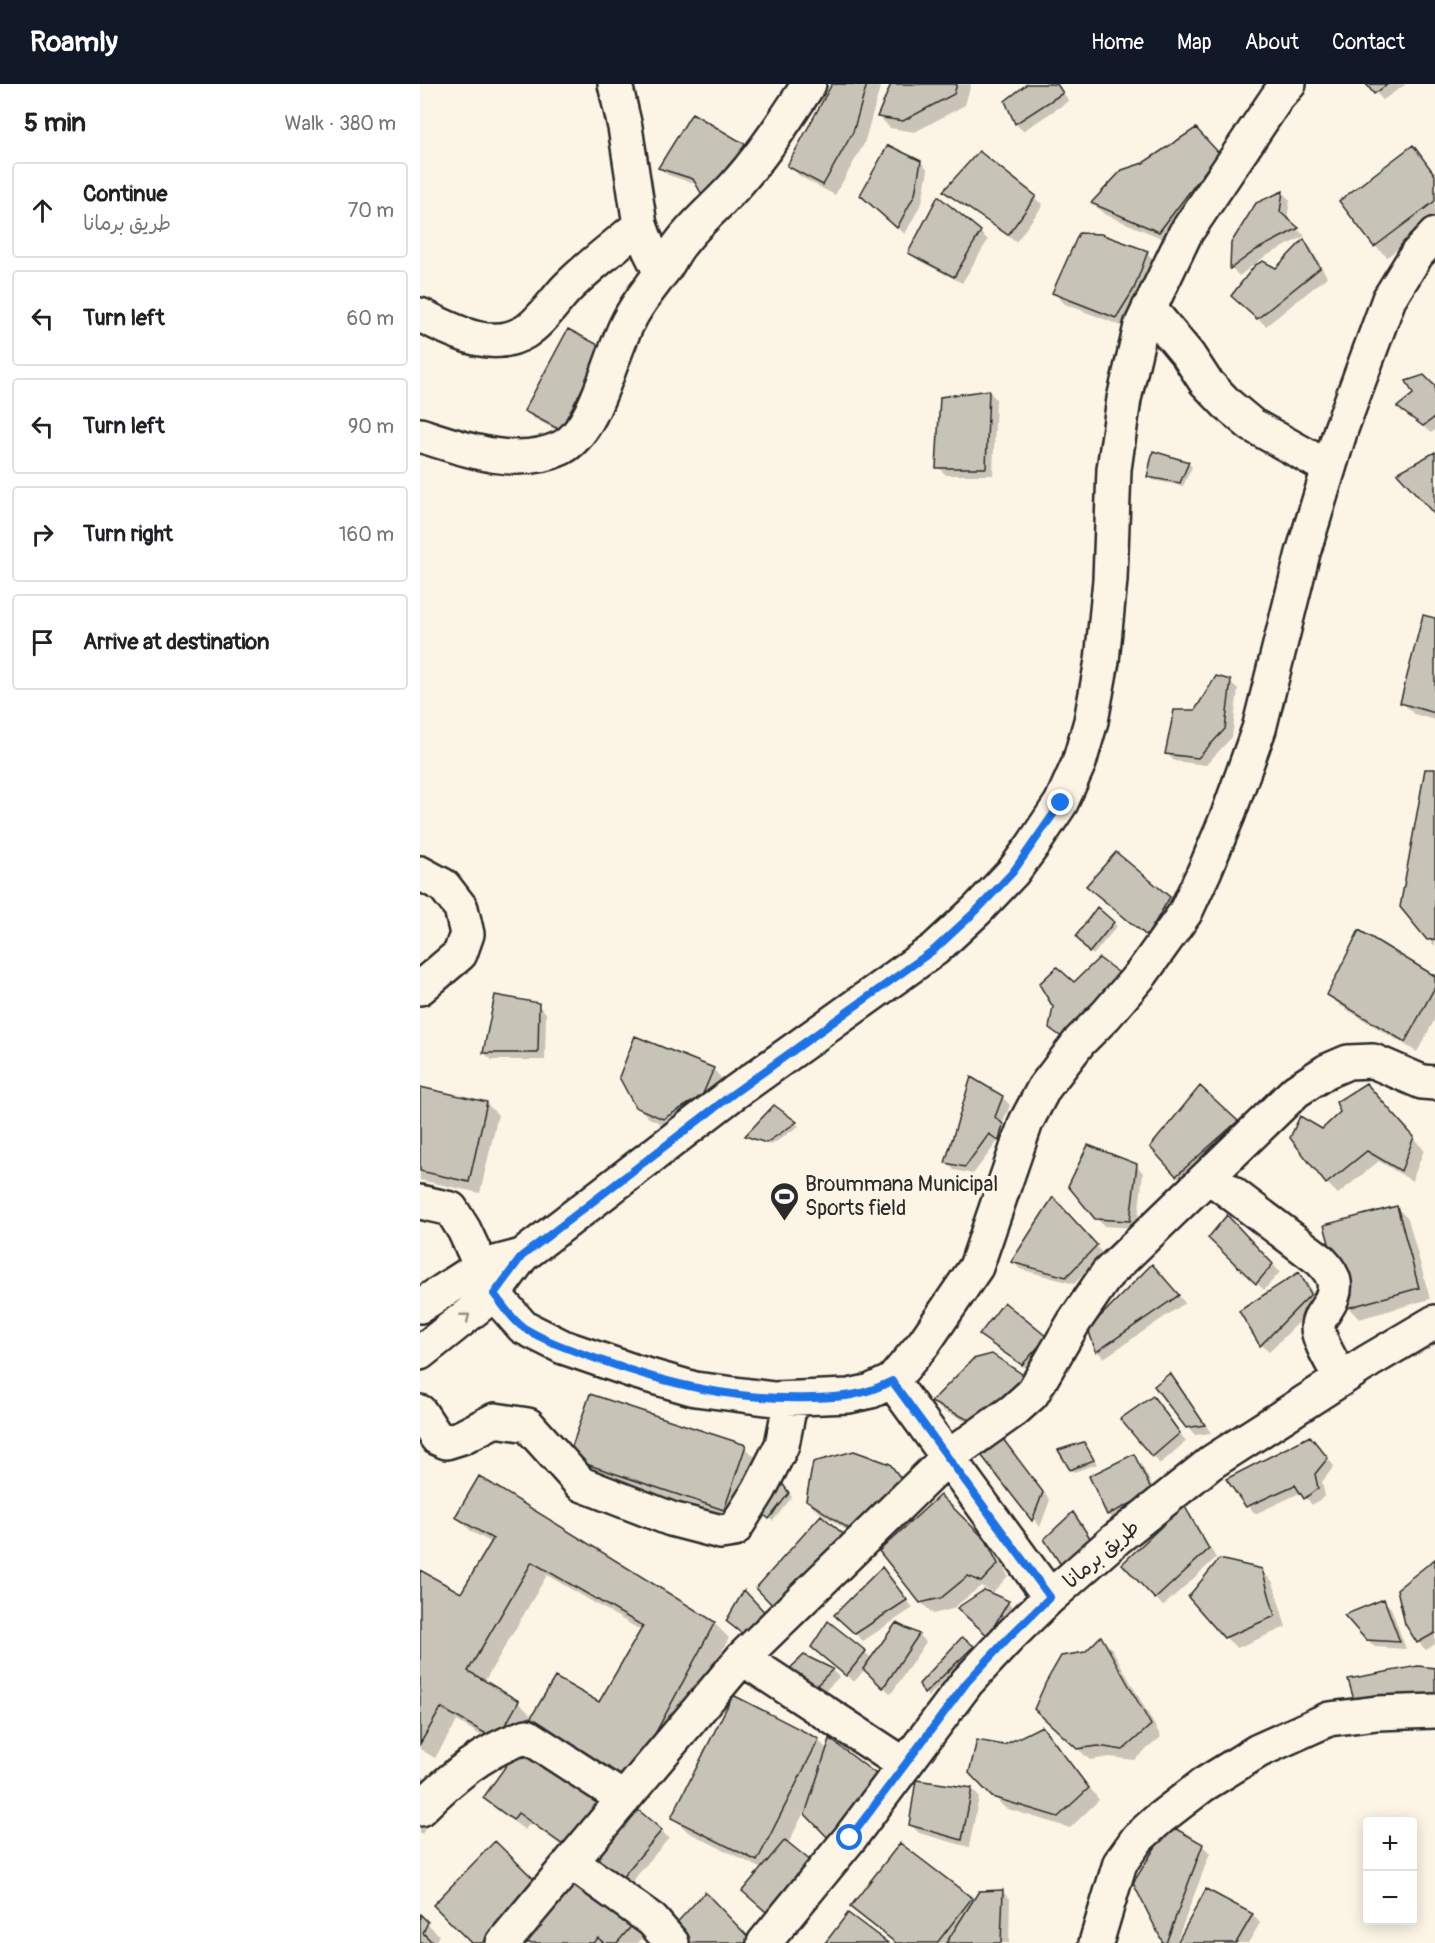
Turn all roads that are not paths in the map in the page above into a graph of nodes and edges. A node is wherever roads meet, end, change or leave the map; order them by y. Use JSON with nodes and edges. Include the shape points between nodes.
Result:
{"nodes":[{"id":1,"x":615,"y":84,"type":"edge"},
{"id":2,"x":809,"y":84,"type":"edge"},
{"id":3,"x":1289,"y":84,"type":"edge"},
{"id":4,"x":640,"y":225,"type":"junction"},
{"id":5,"x":1435,"y":235,"type":"edge"},
{"id":6,"x":662,"y":273,"type":"junction"},
{"id":7,"x":1149,"y":308,"type":"junction"},
{"id":8,"x":420,"y":315,"type":"edge"},
{"id":9,"x":420,"y":435,"type":"edge"},
{"id":10,"x":1329,"y":468,"type":"junction"},
{"id":11,"x":420,"y":873,"type":"edge"},
{"id":12,"x":420,"y":988,"type":"edge"},
{"id":13,"x":1435,"y":1083,"type":"edge"},
{"id":14,"x":1209,"y":1176,"type":"junction"},
{"id":15,"x":420,"y":1202,"type":"edge"},
{"id":16,"x":487,"y":1280,"type":"junction"},
{"id":17,"x":420,"y":1306,"type":"edge"},
{"id":18,"x":1435,"y":1322,"type":"edge"},
{"id":19,"x":420,"y":1353,"type":"edge"},
{"id":20,"x":1341,"y":1378,"type":"junction"},
{"id":21,"x":892,"y":1381,"type":"junction"},
{"id":22,"x":791,"y":1399,"type":"junction"},
{"id":23,"x":420,"y":1412,"type":"edge"},
{"id":24,"x":948,"y":1458,"type":"junction"},
{"id":25,"x":1050,"y":1597,"type":"junction"},
{"id":26,"x":742,"y":1658,"type":"junction"},
{"id":27,"x":1435,"y":1711,"type":"edge"},
{"id":28,"x":905,"y":1765,"type":"junction"},
{"id":29,"x":624,"y":1799,"type":"junction"},
{"id":30,"x":420,"y":1809,"type":"edge"},
{"id":31,"x":571,"y":1862,"type":"junction"},
{"id":32,"x":503,"y":1943,"type":"edge"},
{"id":33,"x":672,"y":1943,"type":"edge"},
{"id":34,"x":764,"y":1943,"type":"edge"},
{"id":35,"x":1096,"y":1943,"type":"edge"}],
"edges":[{"from":1,"to":4,"type":"street","via":[[626,127]]},
{"from":2,"to":6,"type":"street","via":[[740,180],[681,242]]},
{"from":3,"to":7,"type":"street","via":[[1185,234]]},
{"from":4,"to":6,"type":"street"},
{"from":4,"to":8,"type":"street","via":[[567,287],[525,332],[507,340],[470,338]]},
{"from":5,"to":10,"type":"street","via":[[1417,254],[1389,299]]},
{"from":6,"to":9,"type":"street","via":[[627,323],[593,410],[580,431],[563,447],[532,456],[488,456]]},
{"from":7,"to":10,"type":"street","via":[[1228,405],[1252,425]]},
{"from":7,"to":16,"type":"street","via":[[1126,388],[1114,469],[1110,580],[1091,721],[1079,763],[1061,803],[1039,837],[1013,872],[935,949],[734,1093]]},
{"from":10,"to":21,"type":"street","via":[[1300,564],[1259,729],[1228,815],[1185,914],[1142,973],[1080,1041],[1044,1088],[1026,1122],[976,1267],[924,1343]]},
{"from":11,"to":12,"type":"street","via":[[444,886],[461,908],[467,934],[460,954]]},
{"from":13,"to":14,"type":"street","via":[[1422,1083],[1373,1061],[1348,1062],[1296,1091]]},
{"from":14,"to":20,"type":"street","via":[[1330,1270],[1335,1282],[1334,1296],[1318,1327]]},
{"from":14,"to":24,"type":"street","via":[[1107,1274],[1032,1394]]},
{"from":15,"to":16,"type":"street","via":[[451,1209]]},
{"from":16,"to":17,"type":"street"},
{"from":19,"to":16,"type":"street","one_way":true},
{"from":16,"to":22,"type":"street","via":[[523,1327],[563,1347],[695,1389]]},
{"from":18,"to":20,"type":"street","name":"طريق برمانا"},
{"from":20,"to":25,"type":"street","name":"طريق برمانا","via":[[1212,1462]]},
{"from":21,"to":22,"type":"street","via":[[849,1396]]},
{"from":21,"to":24,"type":"street"},
{"from":22,"to":23,"type":"street","via":[[782,1445],[759,1490],[734,1530],[721,1532],[671,1519],[581,1484],[528,1425],[495,1420],[446,1442],[437,1438]]},
{"from":24,"to":25,"type":"street"},
{"from":24,"to":26,"type":"street"},
{"from":25,"to":28,"type":"street","name":"طريق برمانا","via":[[967,1682]]},
{"from":26,"to":28,"type":"street"},
{"from":26,"to":29,"type":"street"},
{"from":27,"to":35,"type":"street","via":[[1329,1719],[1258,1751],[1203,1785],[1138,1838],[1120,1863]]},
{"from":28,"to":34,"type":"street","name":"طريق برمانا"},
{"from":29,"to":30,"type":"street","via":[[526,1736],[473,1761]]},
{"from":29,"to":31,"type":"street"},
{"from":31,"to":32,"type":"street"},
{"from":31,"to":33,"type":"street","via":[[652,1920]]}]}
